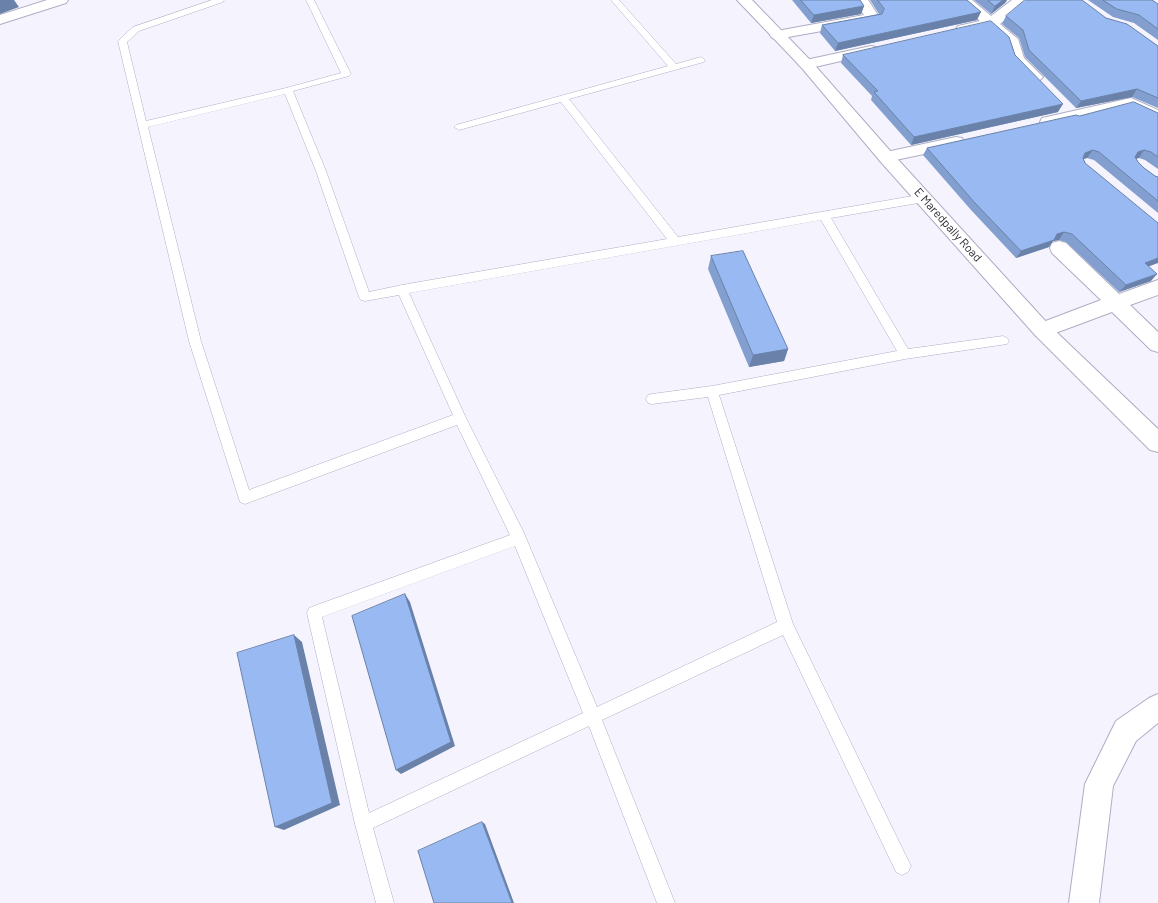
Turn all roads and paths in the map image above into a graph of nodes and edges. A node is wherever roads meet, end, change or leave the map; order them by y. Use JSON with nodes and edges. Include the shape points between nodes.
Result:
{"nodes":[{"id":1,"x":61,"y":0,"type":"edge"},
{"id":2,"x":220,"y":0,"type":"edge"},
{"id":3,"x":311,"y":0,"type":"edge"},
{"id":4,"x":615,"y":0,"type":"edge"},
{"id":5,"x":744,"y":0,"type":"edge"},
{"id":6,"x":861,"y":0,"type":"edge"},
{"id":7,"x":963,"y":0,"type":"edge"},
{"id":8,"x":1021,"y":0,"type":"edge"},
{"id":9,"x":0,"y":20,"type":"edge"},
{"id":10,"x":992,"y":23,"type":"junction"},
{"id":11,"x":953,"y":32,"type":"edge"},
{"id":12,"x":777,"y":35,"type":"junction"},
{"id":13,"x":883,"y":47,"type":"edge"},
{"id":14,"x":701,"y":60,"type":"dead end"},
{"id":15,"x":806,"y":64,"type":"junction"},
{"id":16,"x":674,"y":67,"type":"junction"},
{"id":17,"x":1043,"y":85,"type":"edge"},
{"id":18,"x":288,"y":90,"type":"junction"},
{"id":19,"x":563,"y":98,"type":"junction"},
{"id":20,"x":1158,"y":116,"type":"edge"},
{"id":21,"x":142,"y":125,"type":"junction"},
{"id":22,"x":1036,"y":125,"type":"edge"},
{"id":23,"x":459,"y":127,"type":"dead end"},
{"id":24,"x":969,"y":140,"type":"edge"},
{"id":25,"x":886,"y":157,"type":"junction"},
{"id":26,"x":924,"y":198,"type":"junction"},
{"id":27,"x":824,"y":215,"type":"junction"},
{"id":28,"x":675,"y":241,"type":"junction"},
{"id":29,"x":1059,"y":248,"type":"dead end"},
{"id":30,"x":1158,"y":287,"type":"edge"},
{"id":31,"x":402,"y":289,"type":"junction"},
{"id":32,"x":1115,"y":303,"type":"junction"},
{"id":33,"x":1042,"y":330,"type":"junction"},
{"id":34,"x":1002,"y":341,"type":"dead end"},
{"id":35,"x":1158,"y":344,"type":"edge"},
{"id":36,"x":904,"y":354,"type":"junction"},
{"id":37,"x":712,"y":391,"type":"junction"},
{"id":38,"x":652,"y":399,"type":"dead end"},
{"id":39,"x":460,"y":418,"type":"junction"},
{"id":40,"x":1158,"y":443,"type":"edge"},
{"id":41,"x":519,"y":538,"type":"junction"},
{"id":42,"x":786,"y":626,"type":"junction"},
{"id":43,"x":1158,"y":707,"type":"edge"},
{"id":44,"x":593,"y":717,"type":"junction"},
{"id":45,"x":363,"y":824,"type":"junction"},
{"id":46,"x":902,"y":866,"type":"dead end"},
{"id":47,"x":385,"y":903,"type":"edge"},
{"id":48,"x":666,"y":903,"type":"edge"},
{"id":49,"x":1084,"y":903,"type":"edge"}],
"edges":[{"from":1,"to":9,"type":"street"},
{"from":2,"to":21,"type":"lane","via":[[136,29],[122,41]]},
{"from":3,"to":18,"type":"lane","via":[[346,74]]},
{"from":4,"to":16,"type":"lane"},
{"from":5,"to":12,"type":"street","name":"E Maredpally Road"},
{"from":6,"to":12,"type":"street","via":[[873,18]]},
{"from":7,"to":10,"type":"street"},
{"from":8,"to":10,"type":"street"},
{"from":10,"to":11,"type":"street"},
{"from":10,"to":17,"type":"street","via":[[1013,42],[1017,59]]},
{"from":12,"to":15,"type":"street","name":"E Maredpally Road"},
{"from":13,"to":15,"type":"street"},
{"from":14,"to":16,"type":"lane"},
{"from":15,"to":25,"type":"street","name":"E Maredpally Road"},
{"from":16,"to":19,"type":"lane"},
{"from":18,"to":21,"type":"lane"},
{"from":18,"to":31,"type":"lane","via":[[321,171],[365,297]]},
{"from":19,"to":23,"type":"lane"},
{"from":19,"to":28,"type":"lane"},
{"from":20,"to":22,"type":"street","via":[[1131,103],[1069,111]]},
{"from":21,"to":39,"type":"lane","via":[[195,341],[245,498]]},
{"from":24,"to":25,"type":"street"},
{"from":25,"to":26,"type":"street","name":"E Maredpally Road"},
{"from":26,"to":27,"type":"lane"},
{"from":26,"to":33,"type":"street","name":"E Maredpally Road"},
{"from":27,"to":28,"type":"lane"},
{"from":27,"to":36,"type":"lane"},
{"from":28,"to":31,"type":"lane"},
{"from":29,"to":32,"type":"street"},
{"from":30,"to":32,"type":"street"},
{"from":31,"to":39,"type":"lane"},
{"from":32,"to":33,"type":"street"},
{"from":32,"to":35,"type":"street"},
{"from":33,"to":40,"type":"street","name":"E Maredpally Road"},
{"from":34,"to":36,"type":"lane"},
{"from":36,"to":37,"type":"lane"},
{"from":37,"to":38,"type":"lane"},
{"from":37,"to":42,"type":"lane"},
{"from":39,"to":41,"type":"lane"},
{"from":41,"to":44,"type":"lane"},
{"from":41,"to":45,"type":"lane","via":[[314,613]]},
{"from":42,"to":44,"type":"lane"},
{"from":42,"to":46,"type":"lane"},
{"from":43,"to":49,"type":"street","via":[[1126,731],[1099,784]]},
{"from":44,"to":45,"type":"lane"},
{"from":44,"to":48,"type":"lane"},
{"from":45,"to":47,"type":"lane"}]}
